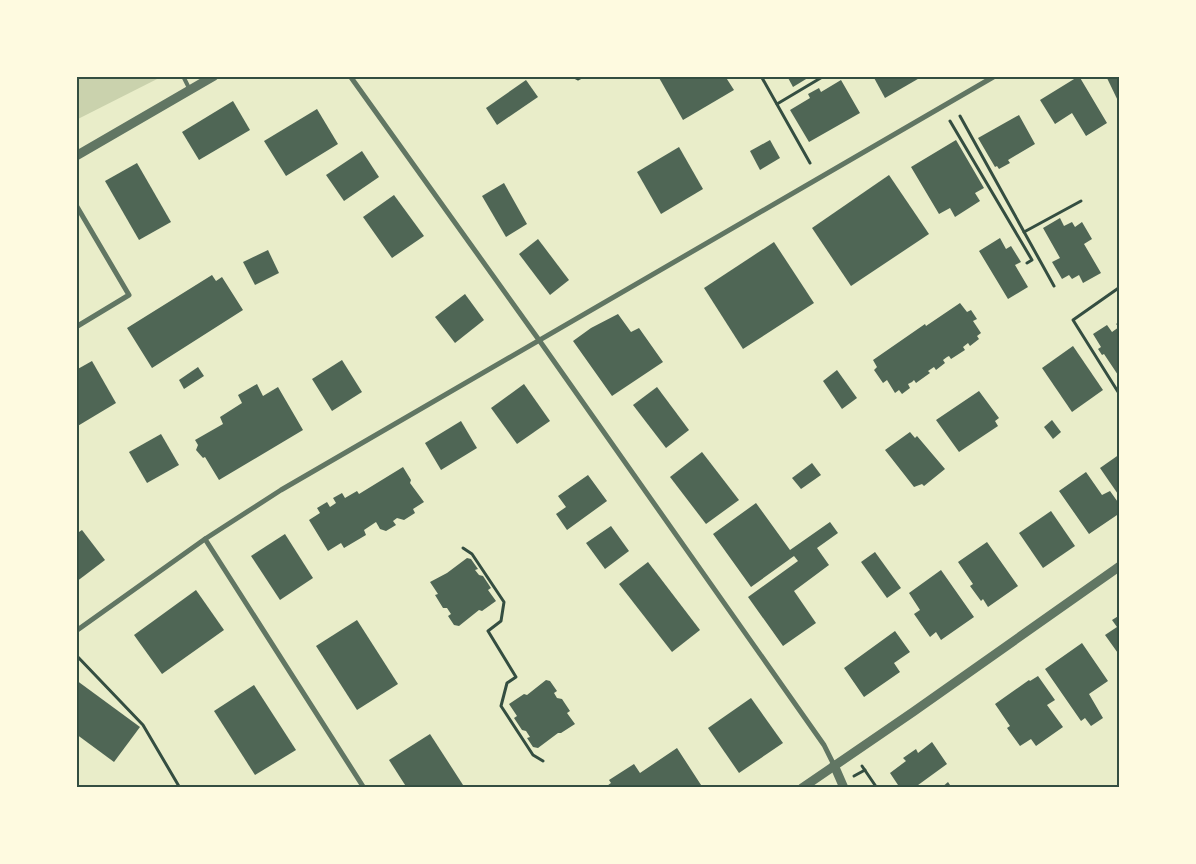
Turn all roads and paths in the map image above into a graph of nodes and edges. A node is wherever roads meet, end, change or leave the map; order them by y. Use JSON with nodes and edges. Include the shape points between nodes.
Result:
{"nodes":[{"id":1,"x":182,"y":76,"type":"edge"},
{"id":2,"x":214,"y":76,"type":"edge"},
{"id":3,"x":350,"y":76,"type":"edge"},
{"id":4,"x":572,"y":76,"type":"edge"},
{"id":5,"x":584,"y":76,"type":"edge"},
{"id":6,"x":761,"y":76,"type":"edge"},
{"id":7,"x":824,"y":76,"type":"edge"},
{"id":8,"x":995,"y":76,"type":"edge"},
{"id":9,"x":190,"y":90,"type":"junction"},
{"id":10,"x":776,"y":104,"type":"junction"},
{"id":11,"x":960,"y":116,"type":"dead end"},
{"id":12,"x":950,"y":121,"type":"dead end"},
{"id":13,"x":76,"y":156,"type":"edge"},
{"id":14,"x":810,"y":163,"type":"dead end"},
{"id":15,"x":1081,"y":201,"type":"dead end"},
{"id":16,"x":76,"y":205,"type":"edge"},
{"id":17,"x":1024,"y":232,"type":"junction"},
{"id":18,"x":1027,"y":263,"type":"dead end"},
{"id":19,"x":1054,"y":286,"type":"dead end"},
{"id":20,"x":1120,"y":287,"type":"edge"},
{"id":21,"x":76,"y":327,"type":"edge"},
{"id":22,"x":539,"y":340,"type":"junction"},
{"id":23,"x":1120,"y":395,"type":"edge"},
{"id":24,"x":205,"y":539,"type":"junction"},
{"id":25,"x":463,"y":548,"type":"dead end"},
{"id":26,"x":1120,"y":566,"type":"edge"},
{"id":27,"x":76,"y":631,"type":"edge"},
{"id":28,"x":76,"y":655,"type":"edge"},
{"id":29,"x":543,"y":761,"type":"dead end"},
{"id":30,"x":859,"y":761,"type":"dead end"},
{"id":31,"x":834,"y":765,"type":"junction"},
{"id":32,"x":865,"y":770,"type":"junction"},
{"id":33,"x":852,"y":777,"type":"dead end"},
{"id":34,"x":180,"y":788,"type":"edge"},
{"id":35,"x":364,"y":788,"type":"edge"},
{"id":36,"x":802,"y":788,"type":"edge"},
{"id":37,"x":844,"y":788,"type":"edge"},
{"id":38,"x":877,"y":788,"type":"edge"}],
"edges":[{"from":1,"to":9,"type":"lane"},
{"from":2,"to":9,"type":"street"},
{"from":3,"to":22,"type":"street"},
{"from":4,"to":5,"type":"path","via":[[578,79]]},
{"from":6,"to":10,"type":"path"},
{"from":7,"to":10,"type":"path"},
{"from":8,"to":22,"type":"street"},
{"from":9,"to":13,"type":"street"},
{"from":10,"to":14,"type":"path"},
{"from":11,"to":17,"type":"path"},
{"from":12,"to":18,"type":"path","via":[[1032,260]]},
{"from":15,"to":17,"type":"path"},
{"from":16,"to":21,"type":"street","via":[[129,295]]},
{"from":17,"to":19,"type":"path"},
{"from":20,"to":23,"type":"path","via":[[1073,320]]},
{"from":22,"to":24,"type":"street","via":[[290,485]]},
{"from":22,"to":31,"type":"street","via":[[824,745]]},
{"from":24,"to":27,"type":"street"},
{"from":24,"to":35,"type":"street"},
{"from":25,"to":29,"type":"path","via":[[472,554],[504,602],[501,620],[488,631],[516,677],[507,683],[501,706],[533,755]]},
{"from":26,"to":31,"type":"street"},
{"from":28,"to":34,"type":"path","via":[[143,725]]},
{"from":30,"to":32,"type":"path"},
{"from":31,"to":36,"type":"street"},
{"from":31,"to":37,"type":"street"},
{"from":32,"to":33,"type":"path"},
{"from":32,"to":38,"type":"path"}]}
